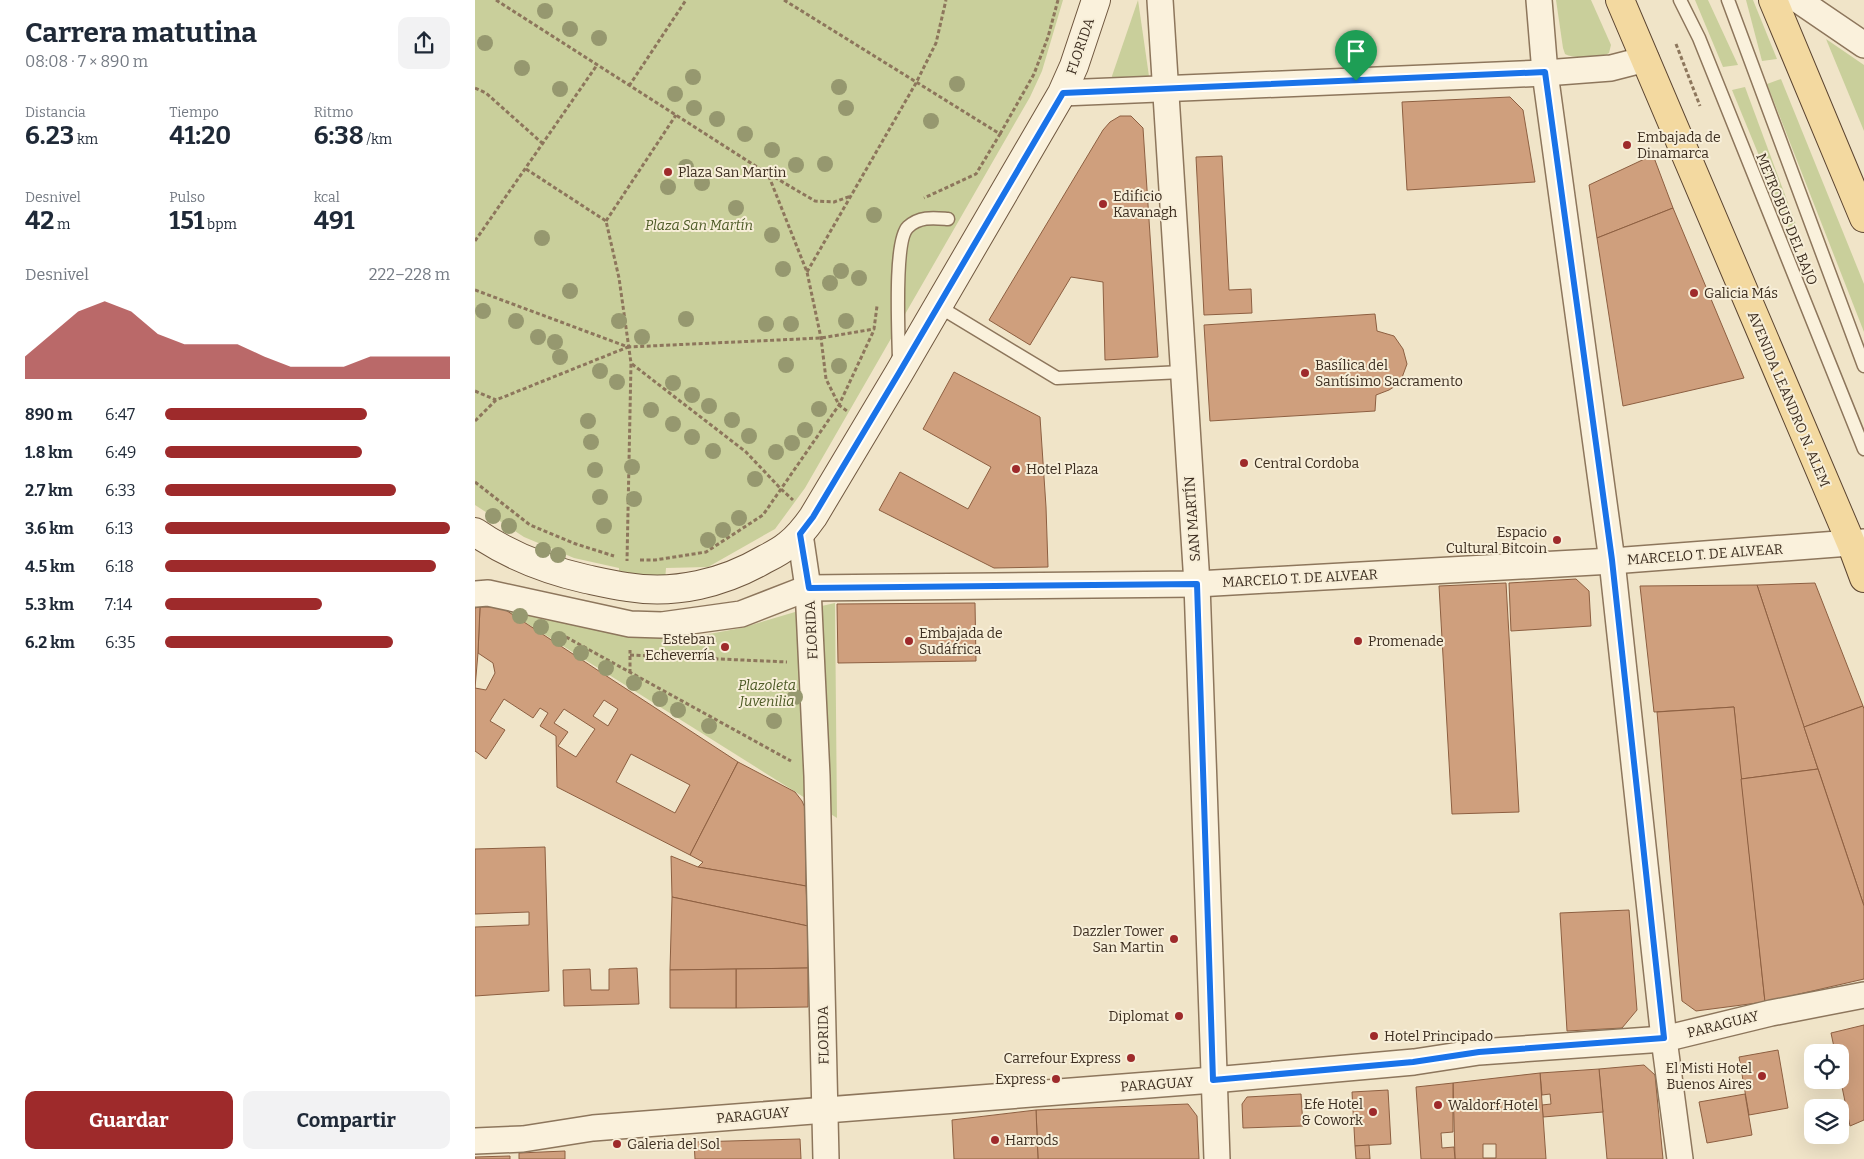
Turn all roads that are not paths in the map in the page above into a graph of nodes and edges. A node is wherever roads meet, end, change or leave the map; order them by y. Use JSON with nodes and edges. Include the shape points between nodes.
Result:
{"nodes":[{"id":1,"x":1096,"y":0,"type":"edge"},
{"id":2,"x":1160,"y":0,"type":"edge"},
{"id":3,"x":1539,"y":0,"type":"edge"},
{"id":4,"x":1620,"y":0,"type":"edge"},
{"id":5,"x":1680,"y":0,"type":"edge"},
{"id":6,"x":1728,"y":0,"type":"edge"},
{"id":7,"x":1773,"y":0,"type":"edge"},
{"id":8,"x":1797,"y":0,"type":"edge"},
{"id":9,"x":1864,"y":45,"type":"edge"},
{"id":10,"x":1646,"y":59,"type":"junction"},
{"id":11,"x":1545,"y":72,"type":"junction"},
{"id":12,"x":1167,"y":89,"type":"junction"},
{"id":13,"x":1063,"y":93,"type":"junction"},
{"id":14,"x":1864,"y":218,"type":"edge"},
{"id":15,"x":948,"y":219,"type":"dead end"},
{"id":16,"x":938,"y":306,"type":"junction"},
{"id":17,"x":1864,"y":366,"type":"edge"},
{"id":18,"x":1182,"y":372,"type":"junction"},
{"id":19,"x":899,"y":373,"type":"junction"},
{"id":20,"x":1864,"y":449,"type":"edge"},
{"id":21,"x":475,"y":532,"type":"edge"},
{"id":22,"x":800,"y":534,"type":"junction"},
{"id":23,"x":1857,"y":543,"type":"edge"},
{"id":24,"x":1612,"y":560,"type":"junction"},
{"id":25,"x":1864,"y":578,"type":"edge"},
{"id":26,"x":1197,"y":584,"type":"junction"},
{"id":27,"x":809,"y":588,"type":"junction"},
{"id":28,"x":475,"y":594,"type":"edge"},
{"id":29,"x":1864,"y":995,"type":"edge"},
{"id":30,"x":1664,"y":1038,"type":"junction"},
{"id":31,"x":1213,"y":1080,"type":"junction"},
{"id":32,"x":825,"y":1109,"type":"junction"},
{"id":33,"x":475,"y":1141,"type":"edge"},
{"id":34,"x":826,"y":1159,"type":"edge"},
{"id":35,"x":1217,"y":1159,"type":"edge"},
{"id":36,"x":1680,"y":1159,"type":"edge"}],
"edges":[{"from":1,"to":13,"type":"main road","name":"FLORIDA"},
{"from":2,"to":12,"type":"street","name":"SAN MARTÍN"},
{"from":3,"to":11,"type":"street"},
{"from":4,"to":10,"type":"main road","name":"AVENIDA LEANDRO N. ALEM"},
{"from":5,"to":20,"type":"lane","name":"METROBUS DEL BAJO","via":[[1699,38]]},
{"from":6,"to":17,"type":"lane","name":"METROBUS DEL BAJO"},
{"from":7,"to":14,"type":"main road"},
{"from":8,"to":9,"type":"street"},
{"from":10,"to":11,"type":"street","via":[[1611,68]]},
{"from":10,"to":23,"type":"main road","name":"AVENIDA LEANDRO N. ALEM"},
{"from":11,"to":12,"type":"street"},
{"from":11,"to":24,"type":"street"},
{"from":12,"to":13,"type":"street"},
{"from":12,"to":18,"type":"street","name":"SAN MARTÍN"},
{"from":13,"to":16,"type":"main road","name":"FLORIDA"},
{"from":15,"to":19,"type":"lane","via":[[928,217],[921,220],[908,227],[901,243]]},
{"from":16,"to":18,"type":"lane","via":[[1057,378]]},
{"from":16,"to":19,"type":"main road","name":"FLORIDA"},
{"from":18,"to":26,"type":"street","name":"SAN MARTÍN"},
{"from":19,"to":22,"type":"main road","name":"FLORIDA"},
{"from":21,"to":22,"type":"main road","via":[[507,551],[562,573],[629,588],[653,589],[713,582],[742,572],[787,546]]},
{"from":22,"to":27,"type":"street","name":"FLORIDA"},
{"from":23,"to":24,"type":"street","name":"MARCELO T. DE ALVEAR"},
{"from":23,"to":25,"type":"main road","name":"AVENIDA LEANDRO N. ALEM"},
{"from":24,"to":26,"type":"street","name":"MARCELO T. DE ALVEAR"},
{"from":24,"to":30,"type":"street"},
{"from":26,"to":27,"type":"street","name":"MARCELO T. DE ALVEAR"},
{"from":26,"to":31,"type":"street","name":"SAN MARTÍN"},
{"from":27,"to":28,"type":"street","name":"MARCELO T. DE ALVEAR","via":[[741,614],[662,625],[630,624],[487,593]]},
{"from":27,"to":32,"type":"street","name":"FLORIDA"},
{"from":29,"to":30,"type":"street","name":"PARAGUAY"},
{"from":30,"to":31,"type":"street","name":"PARAGUAY","via":[[1479,1052],[1413,1062]]},
{"from":30,"to":36,"type":"street"},
{"from":31,"to":32,"type":"street","name":"PARAGUAY"},
{"from":31,"to":35,"type":"street","name":"SAN MARTÍN"},
{"from":32,"to":33,"type":"street","name":"PARAGUAY"},
{"from":32,"to":34,"type":"street","name":"FLORIDA"}]}
